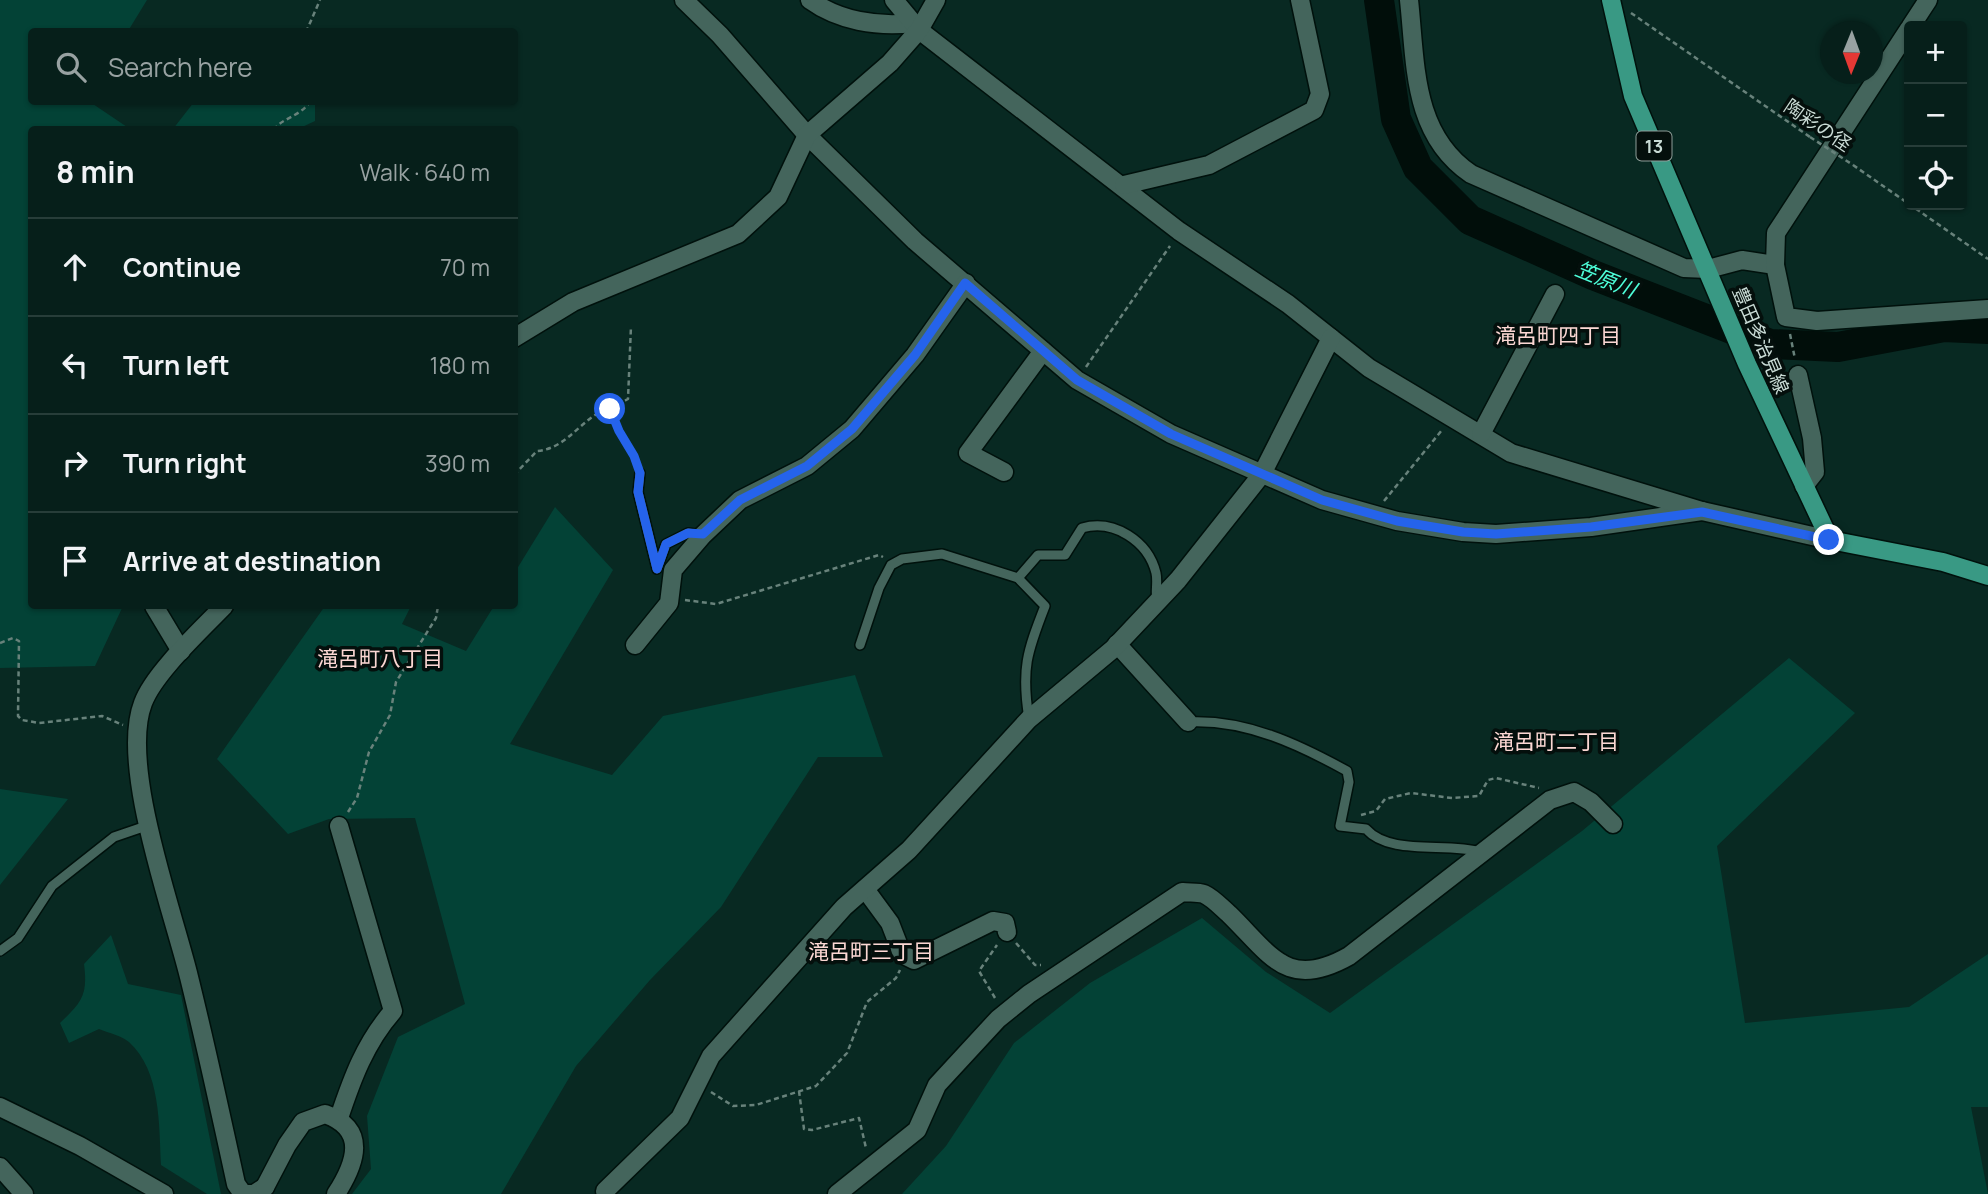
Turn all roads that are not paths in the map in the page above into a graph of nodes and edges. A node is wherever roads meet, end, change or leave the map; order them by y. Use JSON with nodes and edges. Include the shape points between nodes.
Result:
{"nodes":[{"id":1,"x":684,"y":0,"type":"edge"},
{"id":2,"x":810,"y":0,"type":"edge"},
{"id":3,"x":894,"y":0,"type":"edge"},
{"id":4,"x":936,"y":0,"type":"edge"},
{"id":5,"x":1300,"y":0,"type":"edge"},
{"id":6,"x":1409,"y":0,"type":"edge"},
{"id":7,"x":1611,"y":0,"type":"edge"},
{"id":8,"x":1928,"y":0,"type":"edge"},
{"id":9,"x":1914,"y":21,"type":"edge"},
{"id":10,"x":916,"y":27,"type":"junction"},
{"id":11,"x":1904,"y":37,"type":"edge"},
{"id":12,"x":807,"y":135,"type":"junction"},
{"id":13,"x":1124,"y":186,"type":"junction"},
{"id":14,"x":1775,"y":265,"type":"junction"},
{"id":15,"x":1711,"y":277,"type":"junction"},
{"id":16,"x":965,"y":283,"type":"junction"},
{"id":17,"x":1555,"y":294,"type":"dead end"},
{"id":18,"x":1988,"y":309,"type":"edge"},
{"id":19,"x":518,"y":336,"type":"edge"},
{"id":20,"x":1331,"y":338,"type":"junction"},
{"id":21,"x":1044,"y":351,"type":"junction"},
{"id":22,"x":1798,"y":375,"type":"road end"},
{"id":23,"x":1481,"y":434,"type":"junction"},
{"id":24,"x":1004,"y":472,"type":"dead end"},
{"id":25,"x":640,"y":473,"type":"road end"},
{"id":26,"x":1262,"y":474,"type":"junction"},
{"id":27,"x":1804,"y":486,"type":"junction"},
{"id":28,"x":1702,"y":512,"type":"junction"},
{"id":29,"x":703,"y":534,"type":"junction"},
{"id":30,"x":1829,"y":540,"type":"junction"},
{"id":31,"x":1988,"y":576,"type":"edge"},
{"id":32,"x":1018,"y":578,"type":"junction"},
{"id":33,"x":1157,"y":602,"type":"junction"},
{"id":34,"x":156,"y":609,"type":"edge"},
{"id":35,"x":221,"y":609,"type":"edge"},
{"id":36,"x":635,"y":645,"type":"dead end"},
{"id":37,"x":860,"y":645,"type":"dead end"},
{"id":38,"x":1117,"y":645,"type":"junction"},
{"id":39,"x":181,"y":652,"type":"junction"},
{"id":40,"x":1029,"y":719,"type":"junction"},
{"id":41,"x":1188,"y":722,"type":"joint"},
{"id":42,"x":1613,"y":824,"type":"dead end"},
{"id":43,"x":149,"y":825,"type":"junction"},
{"id":44,"x":339,"y":826,"type":"road end"},
{"id":45,"x":1482,"y":853,"type":"junction"},
{"id":46,"x":865,"y":889,"type":"junction"},
{"id":47,"x":1007,"y":932,"type":"road end"},
{"id":48,"x":0,"y":951,"type":"edge"},
{"id":49,"x":0,"y":1107,"type":"edge"},
{"id":50,"x":339,"y":1118,"type":"junction"},
{"id":51,"x":0,"y":1167,"type":"edge"},
{"id":52,"x":606,"y":1191,"type":"dead end"},
{"id":53,"x":24,"y":1194,"type":"edge"},
{"id":54,"x":164,"y":1194,"type":"edge"},
{"id":55,"x":337,"y":1194,"type":"edge"},
{"id":56,"x":837,"y":1194,"type":"edge"}],
"edges":[{"from":1,"to":12,"type":"street"},
{"from":2,"to":10,"type":"street","via":[[837,15]]},
{"from":3,"to":10,"type":"street"},
{"from":4,"to":10,"type":"street"},
{"from":5,"to":13,"type":"street","via":[[1320,94],[1314,110],[1209,165]]},
{"from":6,"to":15,"type":"street","via":[[1424,115],[1453,163],[1663,261]]},
{"from":7,"to":15,"type":"main road","name":"豊田多治見線","number":"13","via":[[1633,96]]},
{"from":8,"to":9,"type":"street"},
{"from":10,"to":12,"type":"street","via":[[890,63]]},
{"from":10,"to":13,"type":"street"},
{"from":11,"to":14,"type":"street","via":[[1776,233]]},
{"from":12,"to":16,"type":"street","via":[[915,241]]},
{"from":12,"to":19,"type":"street","via":[[778,197],[738,234],[573,302]]},
{"from":13,"to":20,"type":"street"},
{"from":14,"to":15,"type":"street","via":[[1742,260]]},
{"from":14,"to":18,"type":"street","via":[[1786,317],[1830,320]]},
{"from":15,"to":27,"type":"main road","name":"豊田多治見線","number":"13"},
{"from":16,"to":21,"type":"street"},
{"from":16,"to":29,"type":"street","via":[[915,355],[852,429],[807,466],[740,500]]},
{"from":17,"to":23,"type":"street"},
{"from":20,"to":23,"type":"street","via":[[1368,368]]},
{"from":20,"to":26,"type":"street"},
{"from":21,"to":24,"type":"street","via":[[968,453]]},
{"from":21,"to":26,"type":"street","via":[[1077,380],[1171,434]]},
{"from":22,"to":27,"type":"street","via":[[1815,472]]},
{"from":23,"to":28,"type":"street","via":[[1511,453]]},
{"from":25,"to":29,"type":"lane","via":[[638,492],[657,569],[666,544],[688,533]]},
{"from":26,"to":28,"type":"street","via":[[1322,500],[1373,514],[1496,534]]},
{"from":26,"to":33,"type":"street"},
{"from":27,"to":30,"type":"main road","name":"豊田多治見線","number":"13"},
{"from":28,"to":30,"type":"street"},
{"from":29,"to":36,"type":"street","via":[[673,570],[669,603]]},
{"from":30,"to":31,"type":"main road","via":[[1943,562]]},
{"from":32,"to":33,"type":"lane","via":[[1038,555],[1065,555],[1082,528],[1092,525],[1121,530],[1140,544],[1157,575]]},
{"from":32,"to":37,"type":"lane","via":[[942,554],[896,562],[879,588]]},
{"from":32,"to":40,"type":"lane","via":[[1045,606],[1026,652]]},
{"from":33,"to":38,"type":"street"},
{"from":34,"to":39,"type":"street"},
{"from":35,"to":39,"type":"street"},
{"from":38,"to":40,"type":"street"},
{"from":38,"to":41,"type":"street"},
{"from":39,"to":43,"type":"street","via":[[143,702],[136,730],[143,807]]},
{"from":40,"to":46,"type":"street","via":[[909,850]]},
{"from":41,"to":45,"type":"lane","via":[[1215,722],[1282,738],[1347,771],[1340,826],[1366,829],[1390,844],[1461,847]]},
{"from":42,"to":45,"type":"street","via":[[1574,792],[1550,800]]},
{"from":43,"to":48,"type":"lane","via":[[114,838],[52,886],[18,938]]},
{"from":43,"to":50,"type":"street","via":[[190,979],[236,1184],[243,1194],[265,1187],[303,1122],[326,1114]]},
{"from":44,"to":50,"type":"street","via":[[393,1011],[359,1061]]},
{"from":45,"to":56,"type":"street","via":[[1349,956],[1328,968],[1305,972],[1283,967],[1203,894],[1182,892],[1005,1013],[937,1085],[917,1130]]},
{"from":46,"to":47,"type":"street","via":[[890,923],[902,954],[914,960],[993,921],[1005,923]]},
{"from":46,"to":52,"type":"street","via":[[711,1056],[680,1118]]},
{"from":49,"to":54,"type":"street"},
{"from":50,"to":55,"type":"street","via":[[350,1131],[355,1151],[351,1171]]},
{"from":51,"to":53,"type":"street"}]}
